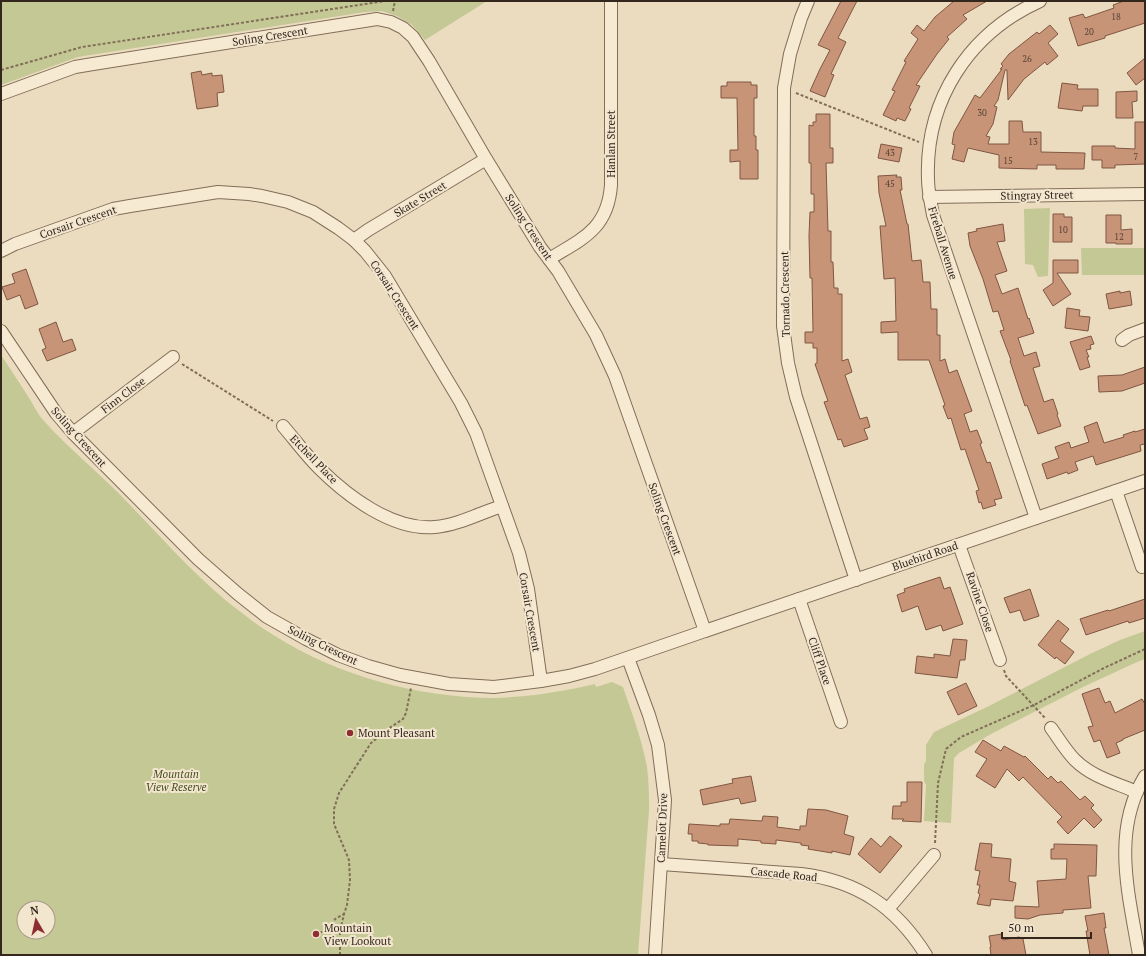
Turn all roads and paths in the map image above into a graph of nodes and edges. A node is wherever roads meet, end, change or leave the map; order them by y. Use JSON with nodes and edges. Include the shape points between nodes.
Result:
{"nodes":[{"id":1,"x":385,"y":1,"type":"edge"},
{"id":2,"x":611,"y":1,"type":"edge"},
{"id":3,"x":808,"y":1,"type":"edge"},
{"id":4,"x":1040,"y":1,"type":"edge"},
{"id":5,"x":1,"y":70,"type":"edge"},
{"id":6,"x":784,"y":88,"type":"junction"},
{"id":7,"x":1,"y":94,"type":"edge"},
{"id":8,"x":929,"y":146,"type":"junction"},
{"id":9,"x":486,"y":159,"type":"junction"},
{"id":10,"x":1145,"y":194,"type":"edge"},
{"id":11,"x":929,"y":197,"type":"junction"},
{"id":12,"x":354,"y":240,"type":"junction"},
{"id":13,"x":1,"y":251,"type":"edge"},
{"id":14,"x":549,"y":259,"type":"junction"},
{"id":15,"x":1145,"y":329,"type":"edge"},
{"id":16,"x":1,"y":331,"type":"edge"},
{"id":17,"x":1122,"y":340,"type":"dead end"},
{"id":18,"x":173,"y":357,"type":"joint"},
{"id":19,"x":283,"y":426,"type":"joint"},
{"id":20,"x":73,"y":433,"type":"junction"},
{"id":21,"x":1145,"y":481,"type":"edge"},
{"id":22,"x":1116,"y":491,"type":"junction"},
{"id":23,"x":502,"y":506,"type":"junction"},
{"id":24,"x":1036,"y":518,"type":"junction"},
{"id":25,"x":959,"y":545,"type":"junction"},
{"id":26,"x":1142,"y":567,"type":"dead end"},
{"id":27,"x":856,"y":580,"type":"junction"},
{"id":28,"x":799,"y":599,"type":"junction"},
{"id":29,"x":705,"y":631,"type":"junction"},
{"id":30,"x":1145,"y":649,"type":"edge"},
{"id":31,"x":628,"y":658,"type":"junction"},
{"id":32,"x":1000,"y":660,"type":"joint"},
{"id":33,"x":414,"y":678,"type":"junction"},
{"id":34,"x":541,"y":681,"type":"junction"},
{"id":35,"x":1034,"y":706,"type":"junction"},
{"id":36,"x":841,"y":722,"type":"dead end"},
{"id":37,"x":1051,"y":728,"type":"joint"},
{"id":38,"x":1145,"y":776,"type":"edge"},
{"id":39,"x":1137,"y":792,"type":"junction"},
{"id":40,"x":934,"y":855,"type":"joint"},
{"id":41,"x":661,"y":864,"type":"junction"},
{"id":42,"x":888,"y":909,"type":"junction"},
{"id":43,"x":344,"y":914,"type":"junction"},
{"id":44,"x":316,"y":934,"type":"dead end"},
{"id":45,"x":340,"y":955,"type":"edge"},
{"id":46,"x":655,"y":955,"type":"edge"},
{"id":47,"x":926,"y":955,"type":"edge"},
{"id":48,"x":1139,"y":955,"type":"edge"}],
"edges":[{"from":1,"to":5,"type":"path","via":[[82,47]]},
{"from":2,"to":14,"type":"street","name":"Hanlan Street","via":[[609,201],[604,214],[592,231]]},
{"from":3,"to":6,"type":"street","name":"Tornado Crescent","via":[[790,54]]},
{"from":4,"to":8,"type":"street","name":"Fireball Avenue","via":[[999,25],[961,64],[939,107]]},
{"from":6,"to":8,"type":"path"},
{"from":6,"to":27,"type":"street","name":"Tornado Crescent","via":[[784,326],[788,362],[796,397]]},
{"from":7,"to":9,"type":"street","name":"Soling Crescent","via":[[81,66],[377,20],[391,22],[413,37]]},
{"from":8,"to":11,"type":"street","name":"Fireball Avenue"},
{"from":9,"to":12,"type":"street","name":"Skate Street"},
{"from":9,"to":14,"type":"street","name":"Soling Crescent"},
{"from":10,"to":11,"type":"street","name":"Stingray Street"},
{"from":11,"to":24,"type":"street","name":"Fireball Avenue","via":[[937,228]]},
{"from":12,"to":13,"type":"street","name":"Corsair Crescent","via":[[313,212],[288,202],[249,194],[218,192],[121,207]]},
{"from":12,"to":23,"type":"street","name":"Corsair Crescent","via":[[385,276],[462,403],[476,433]]},
{"from":14,"to":29,"type":"street","name":"Soling Crescent","via":[[596,335],[610,366]]},
{"from":15,"to":17,"type":"street"},
{"from":16,"to":20,"type":"street","name":"Soling Crescent","via":[[56,413]]},
{"from":18,"to":19,"type":"path"},
{"from":18,"to":20,"type":"street","name":"Finn Close"},
{"from":19,"to":23,"type":"street","name":"Etchell Place","via":[[319,468],[341,487],[398,522],[420,527],[440,526]]},
{"from":20,"to":33,"type":"street","name":"Soling Crescent","via":[[198,560],[267,616],[338,655]]},
{"from":21,"to":22,"type":"street","name":"Bluebird Road"},
{"from":22,"to":24,"type":"street","name":"Bluebird Road"},
{"from":22,"to":26,"type":"street"},
{"from":23,"to":34,"type":"street","name":"Corsair Crescent","via":[[528,589]]},
{"from":24,"to":25,"type":"street","name":"Bluebird Road"},
{"from":25,"to":27,"type":"street","name":"Bluebird Road"},
{"from":25,"to":32,"type":"street","name":"Ravine Close"},
{"from":27,"to":28,"type":"street","name":"Bluebird Road"},
{"from":28,"to":29,"type":"street","name":"Bluebird Road"},
{"from":28,"to":36,"type":"street","name":"Cliff Place"},
{"from":29,"to":31,"type":"street","name":"Soling Crescent"},
{"from":30,"to":35,"type":"path"},
{"from":31,"to":34,"type":"street","name":"Soling Crescent","via":[[569,676]]},
{"from":31,"to":41,"type":"street","name":"Camelot Drive","via":[[658,745],[665,800]]},
{"from":32,"to":35,"type":"path","via":[[1006,676]]},
{"from":33,"to":34,"type":"street","name":"Soling Crescent","via":[[449,684],[494,686]]},
{"from":33,"to":43,"type":"path","via":[[402,719],[372,743],[339,793],[334,809],[334,824],[350,860],[348,905]]},
{"from":35,"to":37,"type":"path"},
{"from":35,"to":40,"type":"path","via":[[961,737],[946,749],[938,783]]},
{"from":37,"to":39,"type":"street","via":[[1075,760],[1085,768]]},
{"from":38,"to":39,"type":"street"},
{"from":39,"to":48,"type":"street","via":[[1128,818],[1125,842],[1126,875]]},
{"from":40,"to":42,"type":"street"},
{"from":41,"to":42,"type":"street","name":"Cascade Road","via":[[814,875],[850,886]]},
{"from":41,"to":46,"type":"street","name":"Camelot Drive"},
{"from":42,"to":47,"type":"street","name":"Cascade Road","via":[[913,935]]},
{"from":43,"to":44,"type":"path","via":[[335,920],[331,929]]},
{"from":43,"to":45,"type":"path","via":[[340,931]]}]}
